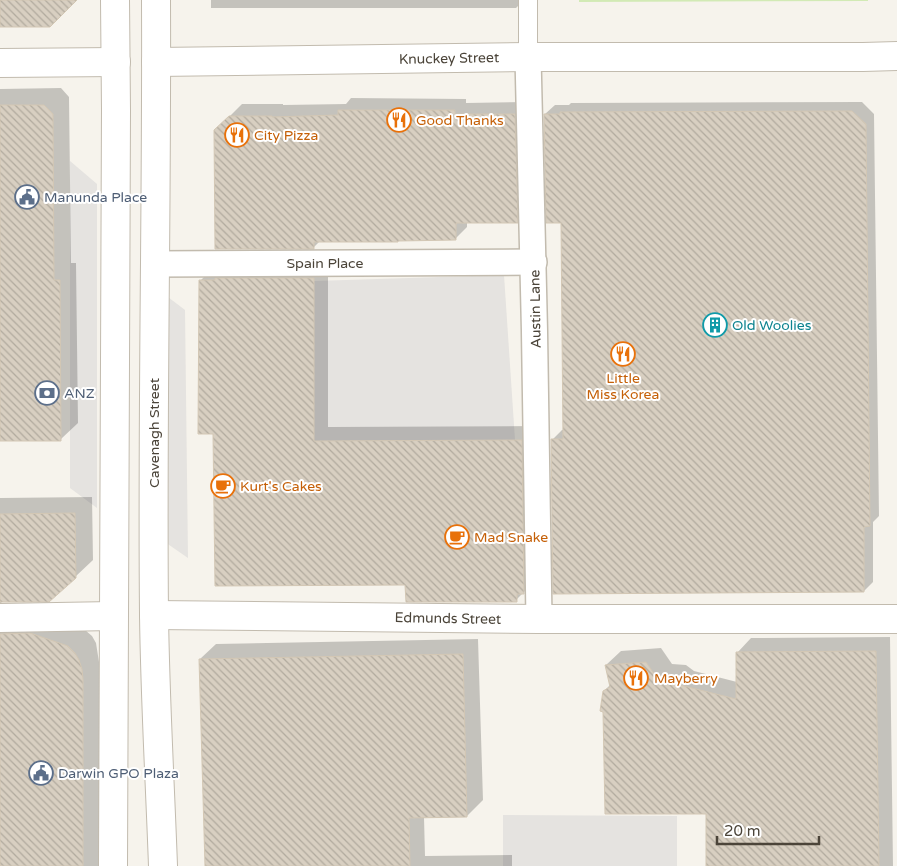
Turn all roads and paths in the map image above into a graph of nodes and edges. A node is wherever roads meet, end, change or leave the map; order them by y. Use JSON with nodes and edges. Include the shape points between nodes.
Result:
{"nodes":[{"id":1,"x":115,"y":0,"type":"edge"},
{"id":2,"x":156,"y":0,"type":"edge"},
{"id":3,"x":528,"y":0,"type":"edge"},
{"id":4,"x":897,"y":56,"type":"edge"},
{"id":5,"x":528,"y":57,"type":"junction"},
{"id":6,"x":116,"y":62,"type":"junction"},
{"id":7,"x":156,"y":62,"type":"junction"},
{"id":8,"x":0,"y":63,"type":"edge"},
{"id":9,"x":534,"y":262,"type":"junction"},
{"id":10,"x":115,"y":264,"type":"junction"},
{"id":11,"x":154,"y":264,"type":"junction"},
{"id":12,"x":154,"y":615,"type":"junction"},
{"id":13,"x":113,"y":616,"type":"junction"},
{"id":14,"x":0,"y":618,"type":"edge"},
{"id":15,"x":539,"y":619,"type":"junction"},
{"id":16,"x":897,"y":619,"type":"edge"},
{"id":17,"x":113,"y":866,"type":"edge"},
{"id":18,"x":163,"y":866,"type":"edge"}],
"edges":[{"from":1,"to":6,"type":"street"},
{"from":2,"to":7,"type":"street","name":"Cavenagh Street"},
{"from":3,"to":5,"type":"lane","name":"Austin Lane"},
{"from":4,"to":5,"type":"street","name":"Knuckey Street"},
{"from":5,"to":7,"type":"street","name":"Knuckey Street"},
{"from":5,"to":9,"type":"street","name":"Austin Lane"},
{"from":6,"to":7,"type":"street","name":"Knuckey Street"},
{"from":6,"to":8,"type":"street","name":"Knuckey Street"},
{"from":6,"to":10,"type":"street"},
{"from":7,"to":11,"type":"street","name":"Cavenagh Street"},
{"from":9,"to":11,"type":"street","name":"Spain Place"},
{"from":9,"to":15,"type":"street","name":"Austin Lane"},
{"from":10,"to":11,"type":"street","name":"Spain Place"},
{"from":10,"to":13,"type":"street"},
{"from":11,"to":12,"type":"street","name":"Cavenagh Street"},
{"from":12,"to":13,"type":"street","name":"Edmunds Street"},
{"from":12,"to":15,"type":"street","name":"Edmunds Street"},
{"from":12,"to":18,"type":"street","name":"Cavenagh Street"},
{"from":13,"to":14,"type":"street","name":"Edmunds Street"},
{"from":13,"to":17,"type":"street"},
{"from":15,"to":16,"type":"street","name":"Edmunds Street"}]}
